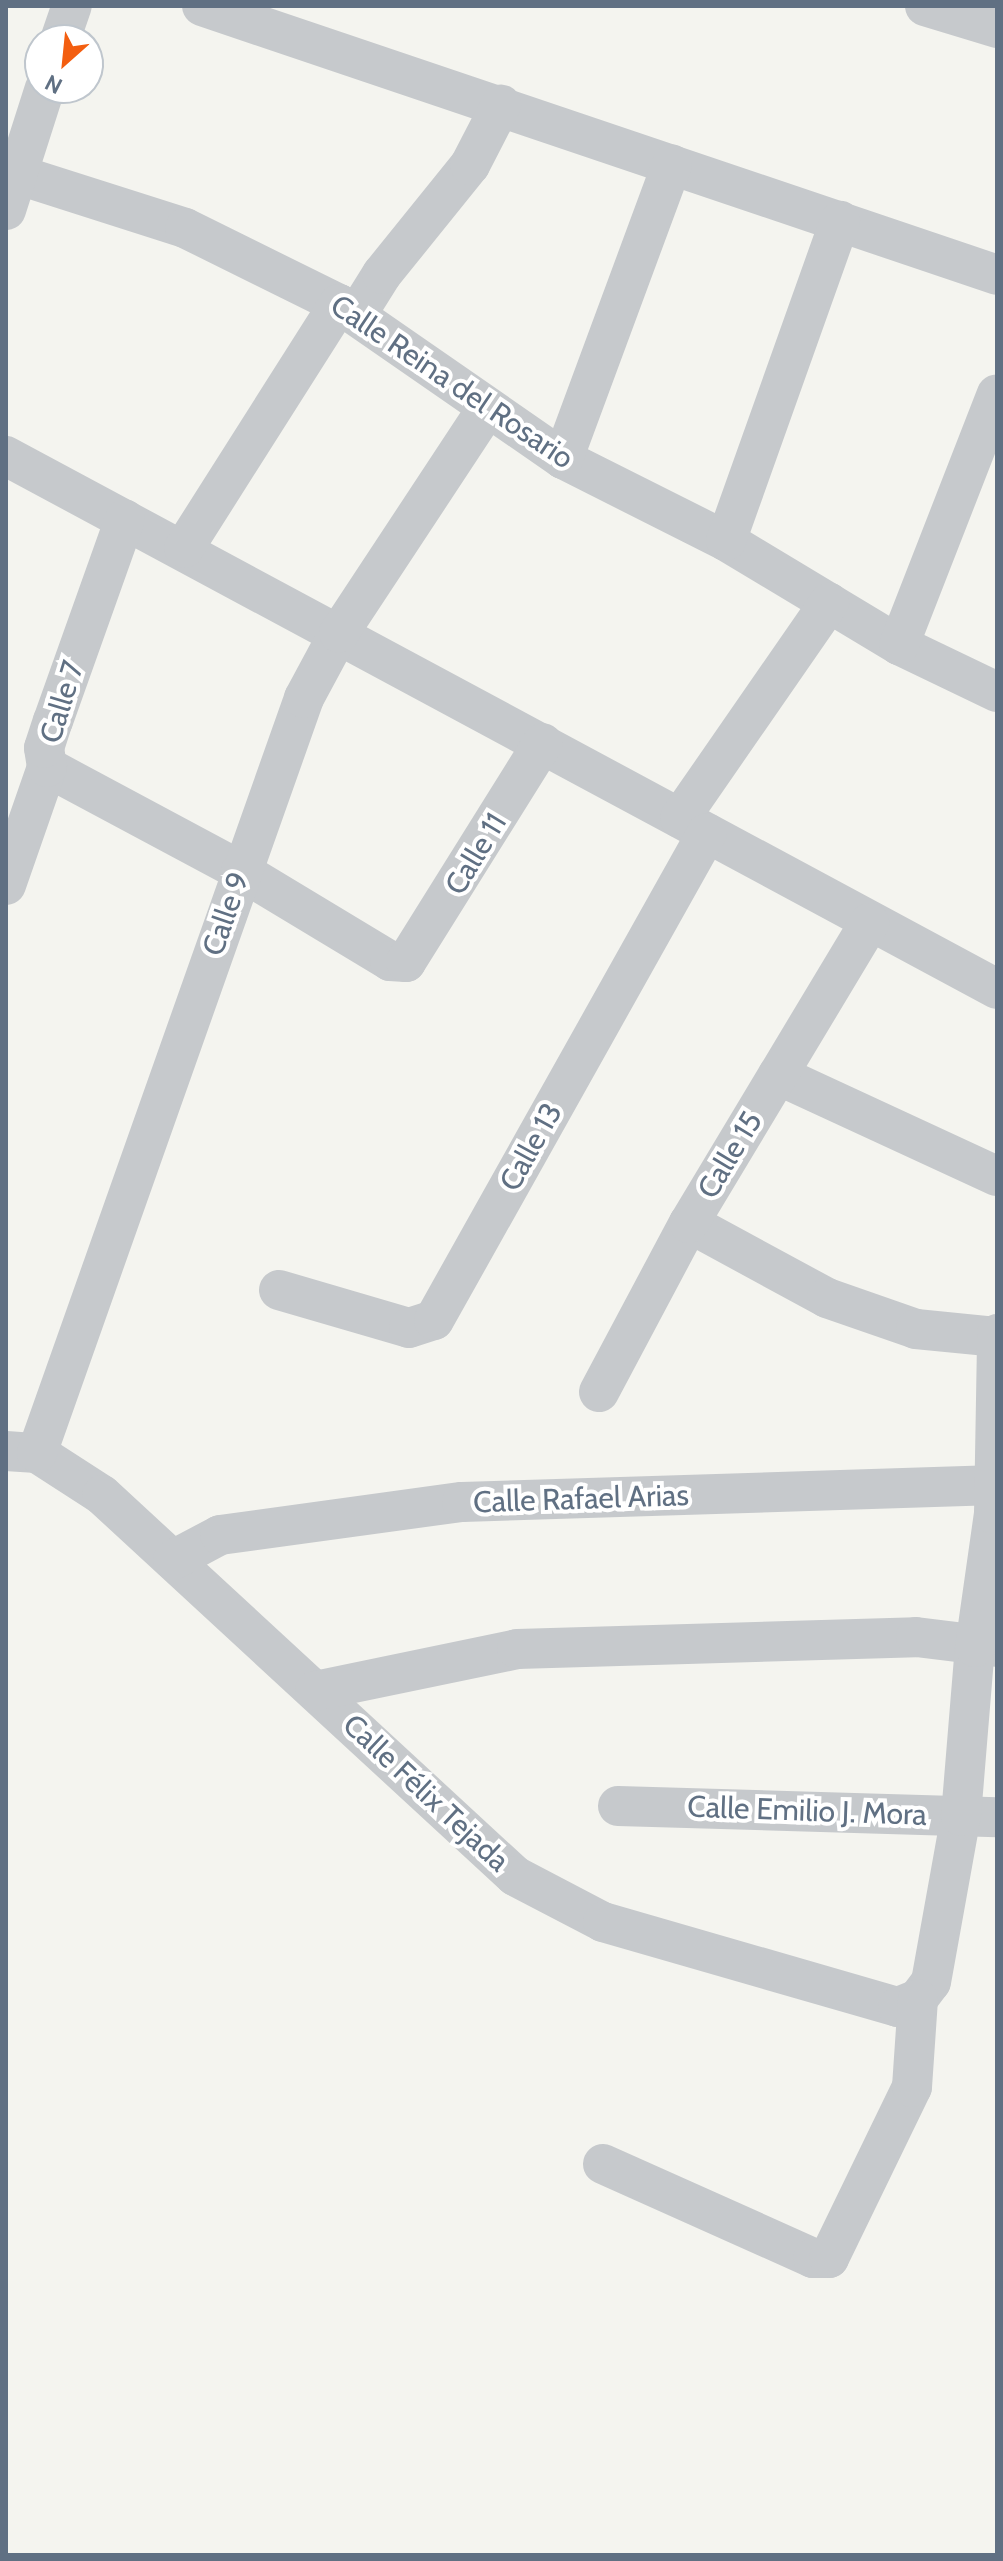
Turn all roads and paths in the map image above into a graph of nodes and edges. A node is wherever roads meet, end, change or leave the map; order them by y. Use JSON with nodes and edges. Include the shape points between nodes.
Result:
{"nodes":[{"id":1,"x":202,"y":6,"type":"edge"},
{"id":2,"x":925,"y":6,"type":"edge"},
{"id":3,"x":997,"y":28,"type":"edge"},
{"id":4,"x":40,"y":104,"type":"edge"},
{"id":5,"x":501,"y":105,"type":"junction"},
{"id":6,"x":672,"y":164,"type":"junction"},
{"id":7,"x":12,"y":193,"type":"edge"},
{"id":8,"x":840,"y":221,"type":"junction"},
{"id":9,"x":997,"y":275,"type":"edge"},
{"id":10,"x":348,"y":309,"type":"junction"},
{"id":11,"x":997,"y":394,"type":"edge"},
{"id":12,"x":486,"y":410,"type":"junction"},
{"id":13,"x":6,"y":456,"type":"edge"},
{"id":14,"x":563,"y":459,"type":"junction"},
{"id":15,"x":125,"y":519,"type":"junction"},
{"id":16,"x":726,"y":541,"type":"junction"},
{"id":17,"x":184,"y":548,"type":"junction"},
{"id":18,"x":829,"y":603,"type":"junction"},
{"id":19,"x":339,"y":633,"type":"junction"},
{"id":20,"x":899,"y":645,"type":"junction"},
{"id":21,"x":997,"y":692,"type":"edge"},
{"id":22,"x":543,"y":743,"type":"junction"},
{"id":23,"x":47,"y":767,"type":"junction"},
{"id":24,"x":694,"y":826,"type":"junction"},
{"id":25,"x":241,"y":871,"type":"junction"},
{"id":26,"x":6,"y":885,"type":"edge"},
{"id":27,"x":869,"y":923,"type":"junction"},
{"id":28,"x":997,"y":989,"type":"edge"},
{"id":29,"x":778,"y":1075,"type":"junction"},
{"id":30,"x":997,"y":1176,"type":"edge"},
{"id":31,"x":689,"y":1223,"type":"junction"},
{"id":32,"x":279,"y":1290,"type":"dead end"},
{"id":33,"x":996,"y":1336,"type":"edge"},
{"id":34,"x":599,"y":1392,"type":"dead end"},
{"id":35,"x":22,"y":1452,"type":"edge"},
{"id":36,"x":994,"y":1485,"type":"edge"},
{"id":37,"x":173,"y":1560,"type":"junction"},
{"id":38,"x":986,"y":1647,"type":"edge"},
{"id":39,"x":315,"y":1691,"type":"junction"},
{"id":40,"x":618,"y":1806,"type":"dead end"},
{"id":41,"x":979,"y":1816,"type":"edge"},
{"id":42,"x":918,"y":1999,"type":"junction"},
{"id":43,"x":603,"y":2164,"type":"dead end"}],
"edges":[{"from":1,"to":5,"type":"street"},
{"from":2,"to":3,"type":"street"},
{"from":4,"to":7,"type":"street"},
{"from":5,"to":6,"type":"street"},
{"from":5,"to":10,"type":"street","via":[[470,165]]},
{"from":6,"to":8,"type":"street"},
{"from":6,"to":14,"type":"street"},
{"from":7,"to":10,"type":"street","name":"Calle Reina del Rosario","via":[[185,228]]},
{"from":8,"to":9,"type":"street"},
{"from":8,"to":16,"type":"street"},
{"from":10,"to":12,"type":"street","name":"Calle Reina del Rosario"},
{"from":10,"to":17,"type":"street"},
{"from":11,"to":20,"type":"street"},
{"from":12,"to":14,"type":"street","name":"Calle Reina del Rosario"},
{"from":12,"to":19,"type":"street","name":"Calle 9"},
{"from":13,"to":15,"type":"street"},
{"from":14,"to":16,"type":"street","name":"Calle Reina del Rosario"},
{"from":15,"to":17,"type":"street"},
{"from":15,"to":23,"type":"street","name":"Calle 7","via":[[44,748]]},
{"from":16,"to":18,"type":"street","name":"Calle Reina del Rosario"},
{"from":17,"to":19,"type":"street"},
{"from":18,"to":20,"type":"street","name":"Calle Reina del Rosario"},
{"from":18,"to":24,"type":"street","name":"Calle 13"},
{"from":19,"to":22,"type":"street"},
{"from":19,"to":25,"type":"street","name":"Calle 9","via":[[304,698]]},
{"from":20,"to":21,"type":"street","name":"Calle Reina del Rosario"},
{"from":22,"to":24,"type":"street"},
{"from":22,"to":25,"type":"street","name":"Calle 11","via":[[406,962],[390,961]]},
{"from":23,"to":25,"type":"street"},
{"from":23,"to":26,"type":"street","name":"Calle 7"},
{"from":24,"to":27,"type":"street"},
{"from":24,"to":32,"type":"street","name":"Calle 13","via":[[434,1320],[409,1328]]},
{"from":25,"to":35,"type":"street","name":"Calle 9"},
{"from":27,"to":28,"type":"street"},
{"from":27,"to":29,"type":"street","name":"Calle 15"},
{"from":29,"to":30,"type":"street"},
{"from":29,"to":31,"type":"street","name":"Calle 15"},
{"from":31,"to":33,"type":"street","via":[[827,1298],[916,1329]]},
{"from":31,"to":34,"type":"street","name":"Calle 15"},
{"from":33,"to":36,"type":"street"},
{"from":35,"to":37,"type":"street","name":"Calle Félix Tejada","via":[[102,1495]]},
{"from":36,"to":37,"type":"street","name":"Calle Rafael Arias","via":[[462,1502],[220,1535]]},
{"from":36,"to":38,"type":"street"},
{"from":37,"to":39,"type":"street","name":"Calle Félix Tejada"},
{"from":38,"to":39,"type":"street","via":[[916,1637],[517,1649]]},
{"from":38,"to":41,"type":"street"},
{"from":39,"to":42,"type":"street","name":"Calle Félix Tejada","via":[[515,1876],[603,1922],[898,2007]]},
{"from":40,"to":41,"type":"street","name":"Calle Emilio J. Mora"},
{"from":41,"to":42,"type":"street","via":[[931,1982]]},
{"from":42,"to":43,"type":"street","via":[[912,2087],[829,2258],[813,2258]]}]}
